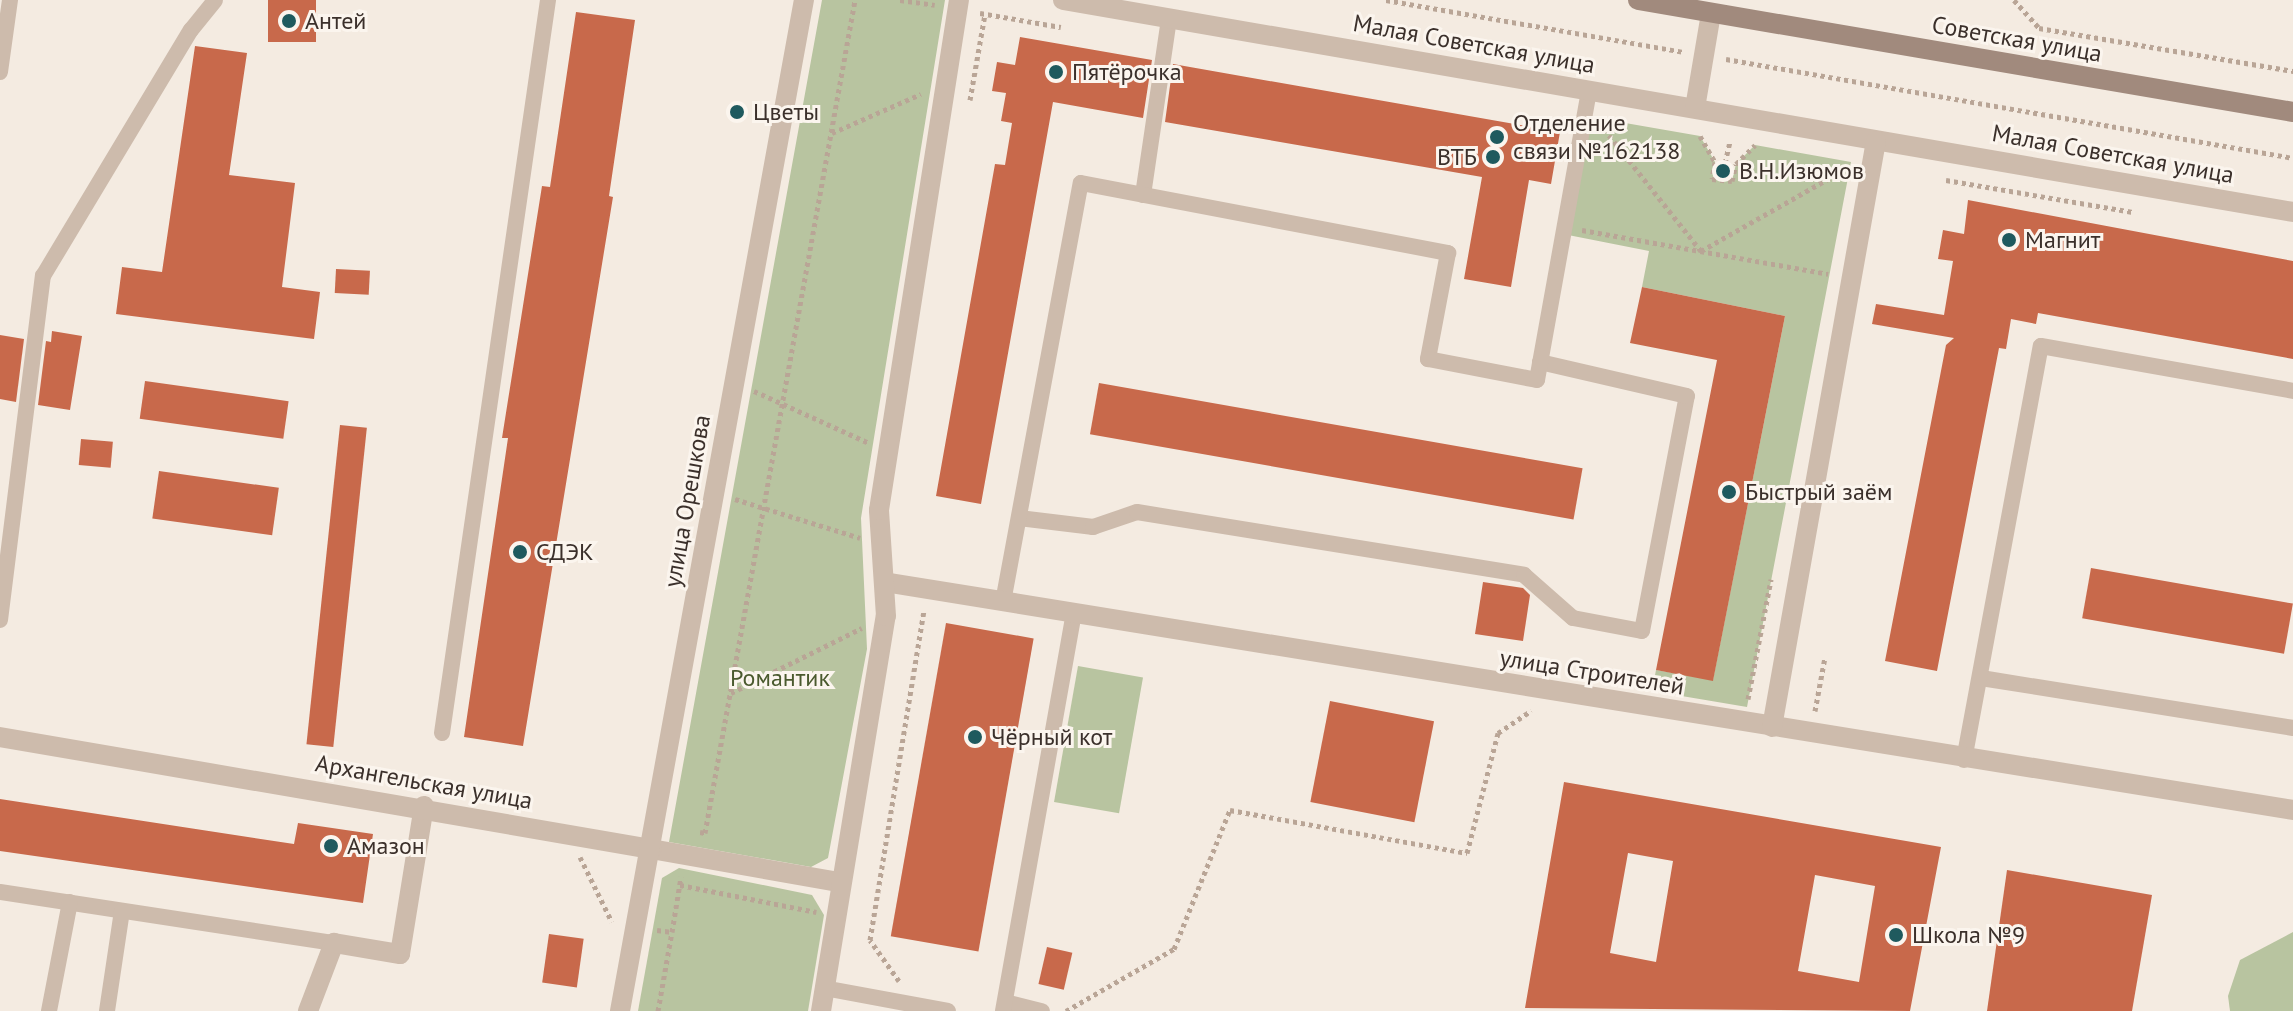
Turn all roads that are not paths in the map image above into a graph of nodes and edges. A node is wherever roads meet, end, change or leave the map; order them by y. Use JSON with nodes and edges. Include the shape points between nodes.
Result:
{"nodes":[{"id":1,"x":10,"y":0,"type":"edge"},
{"id":2,"x":215,"y":0,"type":"edge"},
{"id":3,"x":548,"y":0,"type":"edge"},
{"id":4,"x":804,"y":0,"type":"edge"},
{"id":5,"x":1063,"y":0,"type":"edge"},
{"id":6,"x":1638,"y":0,"type":"edge"},
{"id":7,"x":958,"y":4,"type":"edge"},
{"id":8,"x":1711,"y":13,"type":"junction"},
{"id":9,"x":1169,"y":18,"type":"junction"},
{"id":10,"x":0,"y":72,"type":"edge"},
{"id":11,"x":1589,"y":91,"type":"junction"},
{"id":12,"x":1695,"y":108,"type":"junction"},
{"id":13,"x":2293,"y":112,"type":"edge"},
{"id":14,"x":1876,"y":141,"type":"junction"},
{"id":15,"x":1143,"y":195,"type":"junction"},
{"id":16,"x":2293,"y":212,"type":"edge"},
{"id":17,"x":1540,"y":362,"type":"junction"},
{"id":18,"x":2293,"y":391,"type":"edge"},
{"id":19,"x":1019,"y":518,"type":"junction"},
{"id":20,"x":884,"y":582,"type":"junction"},
{"id":21,"x":1003,"y":602,"type":"junction"},
{"id":22,"x":1074,"y":613,"type":"junction"},
{"id":23,"x":0,"y":620,"type":"edge"},
{"id":24,"x":1981,"y":678,"type":"junction"},
{"id":25,"x":1772,"y":727,"type":"junction"},
{"id":26,"x":2293,"y":728,"type":"edge"},
{"id":27,"x":442,"y":733,"type":"dead end"},
{"id":28,"x":0,"y":737,"type":"edge"},
{"id":29,"x":1964,"y":760,"type":"junction"},
{"id":30,"x":424,"y":806,"type":"junction"},
{"id":31,"x":2293,"y":810,"type":"edge"},
{"id":32,"x":651,"y":849,"type":"junction"},
{"id":33,"x":839,"y":882,"type":"junction"},
{"id":34,"x":0,"y":892,"type":"edge"},
{"id":35,"x":70,"y":902,"type":"junction"},
{"id":36,"x":122,"y":911,"type":"junction"},
{"id":37,"x":334,"y":943,"type":"junction"},
{"id":38,"x":824,"y":988,"type":"junction"},
{"id":39,"x":1004,"y":1006,"type":"edge"},
{"id":40,"x":49,"y":1011,"type":"edge"},
{"id":41,"x":107,"y":1011,"type":"edge"},
{"id":42,"x":308,"y":1011,"type":"edge"},
{"id":43,"x":620,"y":1011,"type":"edge"},
{"id":44,"x":821,"y":1011,"type":"edge"},
{"id":45,"x":948,"y":1011,"type":"edge"},
{"id":46,"x":1042,"y":1011,"type":"edge"}],
"edges":[{"from":1,"to":10,"type":"lane"},
{"from":2,"to":23,"type":"lane","via":[[191,30],[43,276]]},
{"from":3,"to":27,"type":"lane"},
{"from":4,"to":32,"type":"street","name":"улица Орешкова"},
{"from":5,"to":9,"type":"street","name":"Малая Советская улица"},
{"from":6,"to":8,"type":"main road","name":"Советская улица"},
{"from":7,"to":20,"type":"street","via":[[879,510]]},
{"from":8,"to":12,"type":"street"},
{"from":8,"to":13,"type":"main road","name":"Советская улица"},
{"from":9,"to":11,"type":"street","name":"Малая Советская улица"},
{"from":9,"to":15,"type":"lane"},
{"from":11,"to":12,"type":"street","name":"Малая Советская улица"},
{"from":11,"to":17,"type":"lane"},
{"from":12,"to":14,"type":"street","name":"Малая Советская улица"},
{"from":14,"to":16,"type":"street","name":"Малая Советская улица"},
{"from":14,"to":25,"type":"street"},
{"from":15,"to":17,"type":"lane","via":[[1448,253],[1428,359],[1537,380]]},
{"from":15,"to":19,"type":"lane","via":[[1081,183]]},
{"from":17,"to":19,"type":"lane","via":[[1687,396],[1642,631],[1573,618],[1524,575],[1137,512],[1093,527]]},
{"from":18,"to":24,"type":"lane","via":[[2041,346]]},
{"from":19,"to":21,"type":"lane"},
{"from":20,"to":21,"type":"street","name":"улица Строителей"},
{"from":20,"to":33,"type":"street","via":[[886,616]]},
{"from":21,"to":22,"type":"street","name":"улица Строителей"},
{"from":22,"to":25,"type":"street","name":"улица Строителей"},
{"from":22,"to":39,"type":"lane"},
{"from":24,"to":26,"type":"lane"},
{"from":24,"to":29,"type":"lane"},
{"from":25,"to":29,"type":"street","name":"улица Строителей"},
{"from":28,"to":30,"type":"street","name":"Архангельская улица"},
{"from":29,"to":31,"type":"street","name":"улица Строителей"},
{"from":30,"to":32,"type":"street","name":"Архангельская улица"},
{"from":30,"to":37,"type":"street","via":[[400,954]]},
{"from":32,"to":33,"type":"street","name":"Архангельская улица"},
{"from":32,"to":43,"type":"street","name":"улица Орешкова"},
{"from":33,"to":38,"type":"street"},
{"from":34,"to":35,"type":"lane"},
{"from":35,"to":36,"type":"lane"},
{"from":35,"to":40,"type":"lane"},
{"from":36,"to":37,"type":"lane"},
{"from":36,"to":41,"type":"lane"},
{"from":37,"to":42,"type":"street"},
{"from":38,"to":44,"type":"street"},
{"from":38,"to":45,"type":"lane"},
{"from":39,"to":46,"type":"lane"}]}
